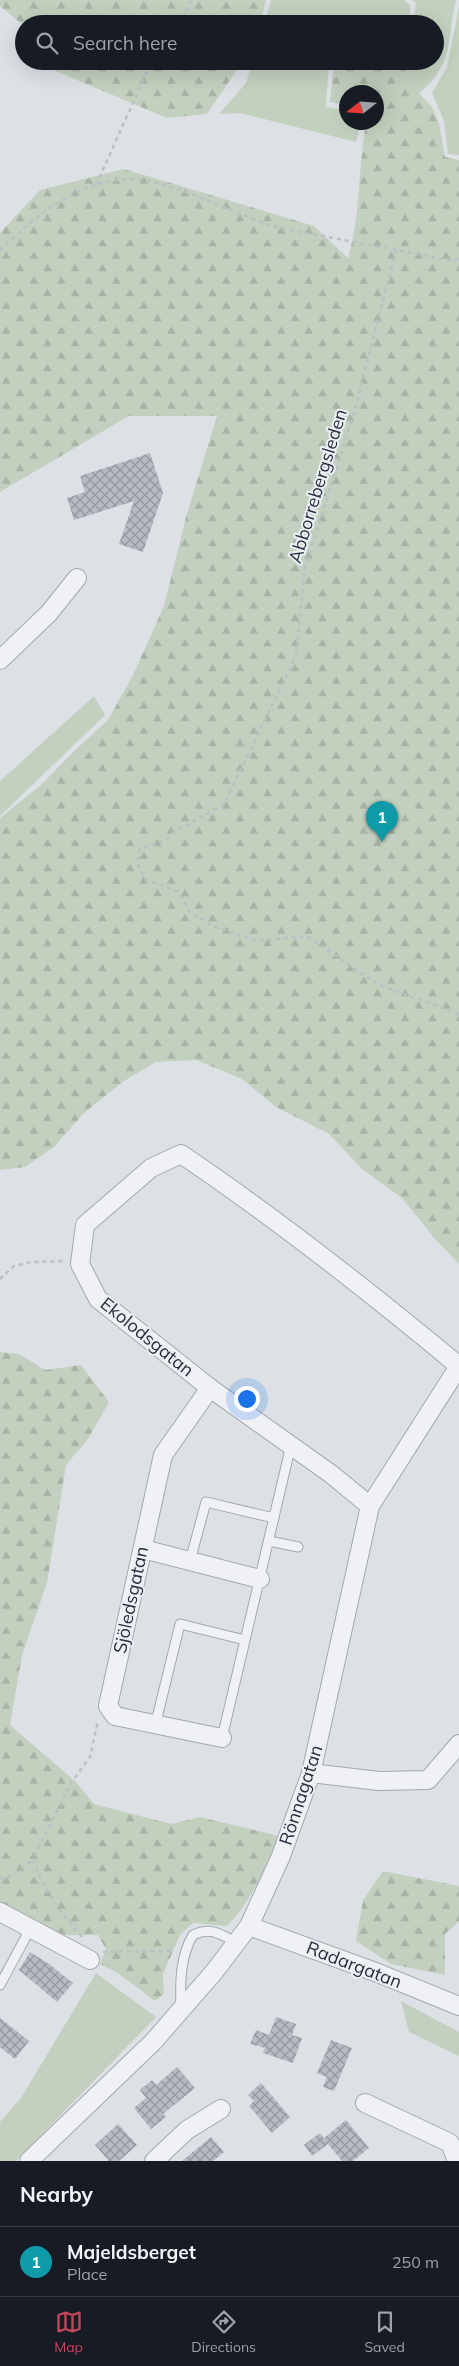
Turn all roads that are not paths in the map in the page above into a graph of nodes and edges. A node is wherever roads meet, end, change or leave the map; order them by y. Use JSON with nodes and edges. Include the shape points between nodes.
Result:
{"nodes":[{"id":1,"x":77,"y":578,"type":"dead end"},
{"id":2,"x":0,"y":660,"type":"edge"},
{"id":3,"x":459,"y":1366,"type":"edge"},
{"id":4,"x":210,"y":1388,"type":"junction"},
{"id":5,"x":291,"y":1445,"type":"junction"},
{"id":6,"x":370,"y":1506,"type":"junction"},
{"id":7,"x":274,"y":1518,"type":"junction"},
{"id":8,"x":268,"y":1541,"type":"junction"},
{"id":9,"x":298,"y":1547,"type":"dead end"},
{"id":10,"x":143,"y":1549,"type":"junction"},
{"id":11,"x":190,"y":1561,"type":"junction"},
{"id":12,"x":260,"y":1579,"type":"junction"},
{"id":13,"x":245,"y":1640,"type":"junction"},
{"id":14,"x":155,"y":1726,"type":"junction"},
{"id":15,"x":222,"y":1738,"type":"joint"},
{"id":16,"x":459,"y":1744,"type":"edge"},
{"id":17,"x":311,"y":1773,"type":"junction"},
{"id":18,"x":0,"y":1912,"type":"edge"},
{"id":19,"x":249,"y":1926,"type":"junction"},
{"id":20,"x":30,"y":1929,"type":"junction"},
{"id":21,"x":235,"y":1942,"type":"junction"},
{"id":22,"x":92,"y":1956,"type":"road end"},
{"id":23,"x":0,"y":1986,"type":"edge"},
{"id":24,"x":459,"y":2006,"type":"edge"},
{"id":25,"x":182,"y":2011,"type":"junction"},
{"id":26,"x":365,"y":2102,"type":"dead end"},
{"id":27,"x":221,"y":2109,"type":"dead end"},
{"id":28,"x":37,"y":2158,"type":"edge"},
{"id":29,"x":154,"y":2161,"type":"edge"},
{"id":30,"x":457,"y":2161,"type":"edge"}],
"edges":[{"from":1,"to":2,"type":"street","via":[[49,613]]},
{"from":3,"to":4,"type":"street","name":"Ekolodsgatan","via":[[317,1254],[181,1154],[152,1168],[85,1225],[81,1260],[98,1299]]},
{"from":3,"to":6,"type":"street","name":"Rönnagatan"},
{"from":4,"to":5,"type":"street","name":"Ekolodsgatan"},
{"from":4,"to":10,"type":"street","name":"Sjöledsgatan","via":[[163,1455]]},
{"from":5,"to":6,"type":"street","name":"Ekolodsgatan"},
{"from":5,"to":7,"type":"lane"},
{"from":6,"to":17,"type":"street","name":"Rönnagatan"},
{"from":7,"to":8,"type":"lane"},
{"from":7,"to":11,"type":"lane","via":[[206,1502]]},
{"from":8,"to":9,"type":"lane"},
{"from":8,"to":12,"type":"lane"},
{"from":10,"to":11,"type":"street"},
{"from":10,"to":14,"type":"street","name":"Sjöledsgatan","via":[[108,1706],[115,1716]]},
{"from":11,"to":12,"type":"street"},
{"from":12,"to":13,"type":"lane"},
{"from":13,"to":14,"type":"lane","via":[[180,1624]]},
{"from":13,"to":15,"type":"lane"},
{"from":14,"to":15,"type":"street"},
{"from":16,"to":17,"type":"street","via":[[428,1780],[380,1781]]},
{"from":17,"to":19,"type":"street","name":"Rönnagatan","via":[[281,1856]]},
{"from":18,"to":20,"type":"street"},
{"from":19,"to":21,"type":"street","name":"Rönnagatan"},
{"from":19,"to":24,"type":"street","name":"Radargatan"},
{"from":20,"to":22,"type":"street"},
{"from":20,"to":23,"type":"lane"},
{"from":21,"to":25,"type":"street","name":"Rönnagatan"},
{"from":21,"to":25,"type":"lane","via":[[220,1933],[204,1930],[193,1935],[185,1951],[180,1986]]},
{"from":25,"to":28,"type":"street","name":"Rönnagatan"},
{"from":26,"to":30,"type":"street","via":[[450,2143]]},
{"from":27,"to":29,"type":"street","via":[[187,2130]]}]}
